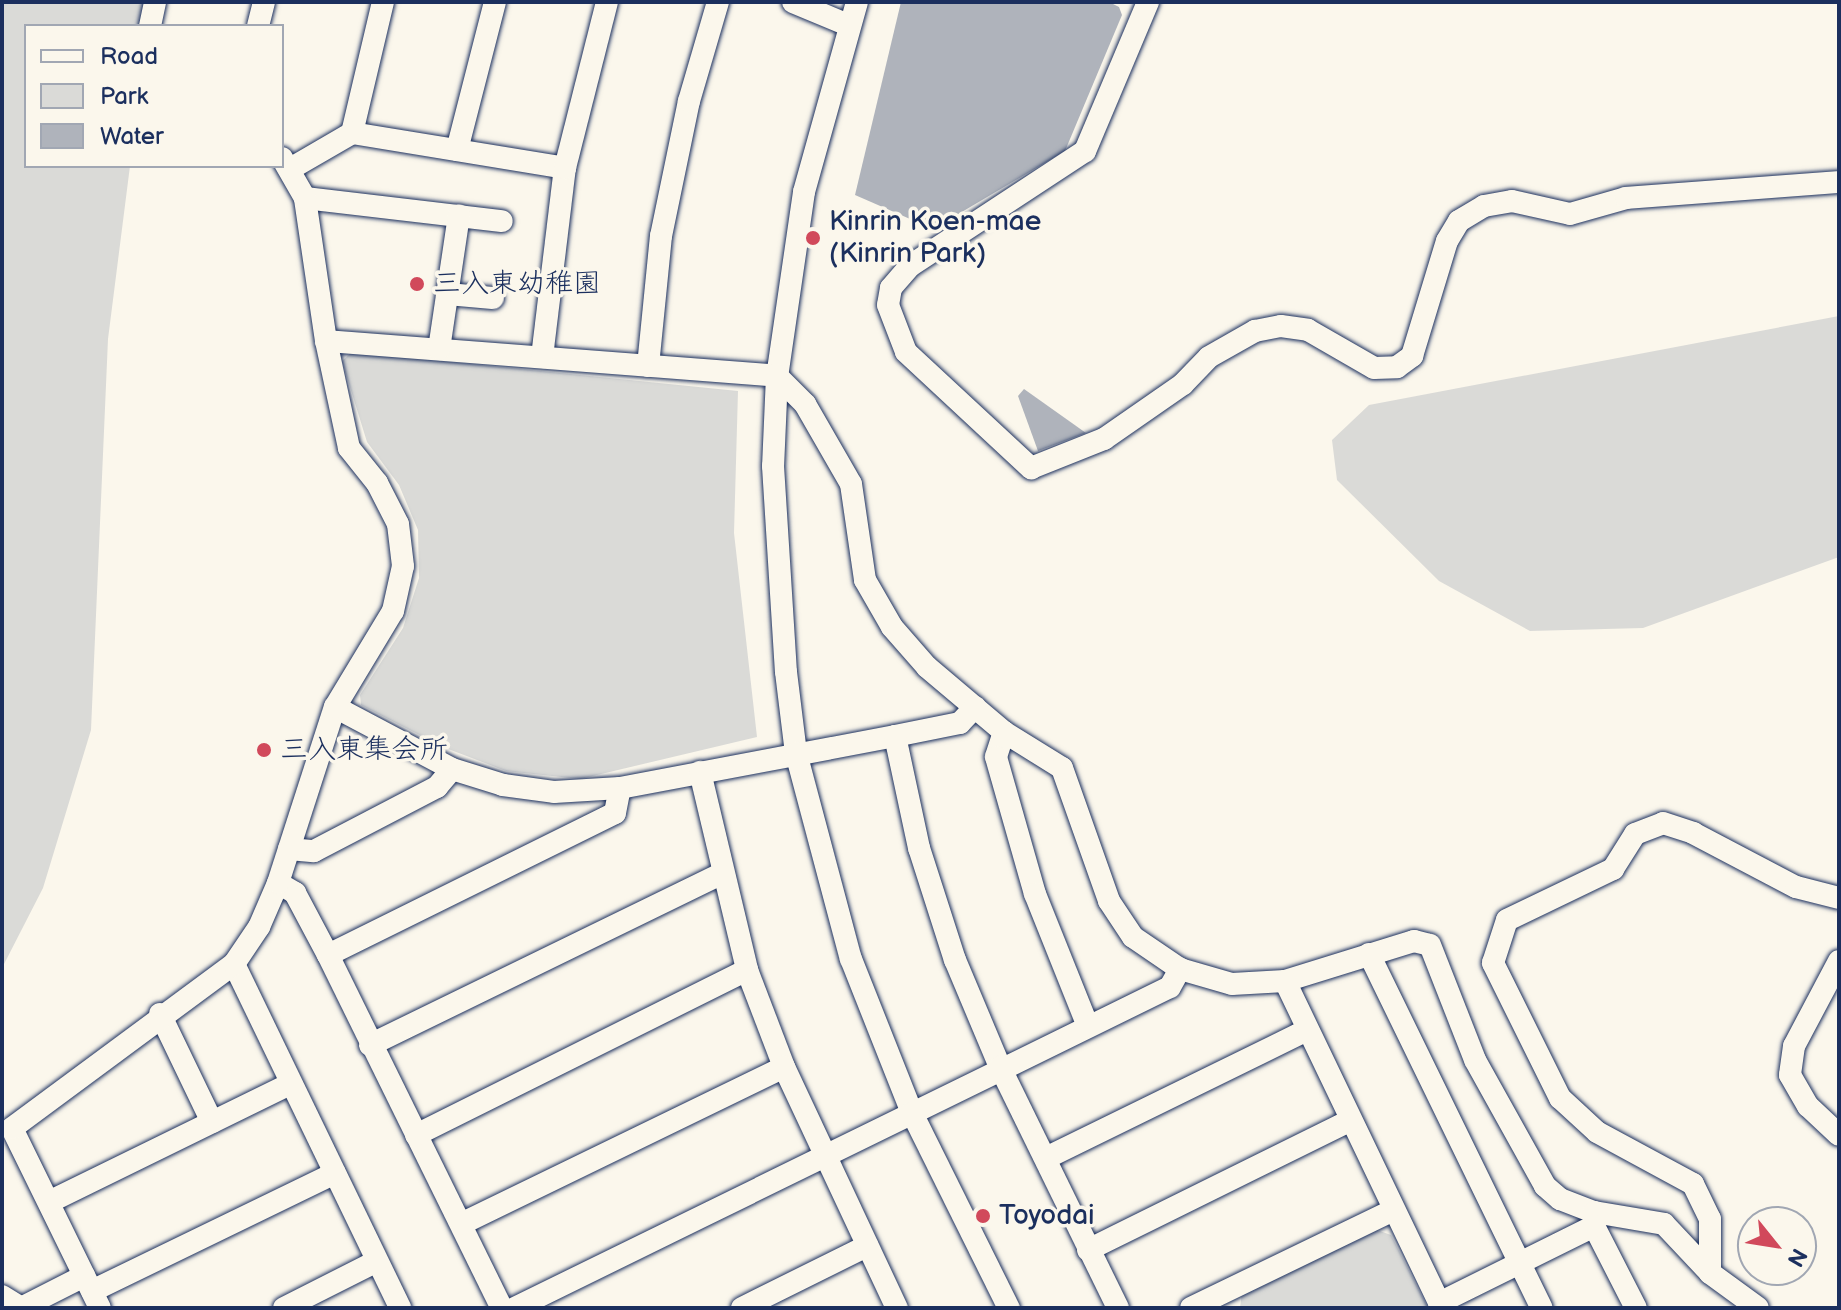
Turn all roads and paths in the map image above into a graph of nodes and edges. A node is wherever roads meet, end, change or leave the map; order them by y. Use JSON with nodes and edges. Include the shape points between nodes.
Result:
{"nodes":[{"id":1,"x":155,"y":2,"type":"edge"},
{"id":2,"x":264,"y":2,"type":"edge"},
{"id":3,"x":383,"y":2,"type":"edge"},
{"id":4,"x":495,"y":2,"type":"edge"},
{"id":5,"x":607,"y":2,"type":"edge"},
{"id":6,"x":718,"y":2,"type":"edge"},
{"id":7,"x":793,"y":2,"type":"edge"},
{"id":8,"x":857,"y":2,"type":"edge"},
{"id":9,"x":1148,"y":2,"type":"edge"},
{"id":10,"x":150,"y":24,"type":"edge"},
{"id":11,"x":258,"y":24,"type":"edge"},
{"id":12,"x":848,"y":25,"type":"junction"},
{"id":13,"x":352,"y":133,"type":"junction"},
{"id":14,"x":457,"y":150,"type":"junction"},
{"id":15,"x":286,"y":163,"type":"edge"},
{"id":16,"x":565,"y":168,"type":"junction"},
{"id":17,"x":1839,"y":182,"type":"edge"},
{"id":18,"x":305,"y":198,"type":"junction"},
{"id":19,"x":459,"y":215,"type":"junction"},
{"id":20,"x":502,"y":221,"type":"dead end"},
{"id":21,"x":447,"y":294,"type":"junction"},
{"id":22,"x":493,"y":298,"type":"dead end"},
{"id":23,"x":326,"y":341,"type":"junction"},
{"id":24,"x":439,"y":349,"type":"junction"},
{"id":25,"x":542,"y":357,"type":"junction"},
{"id":26,"x":648,"y":366,"type":"junction"},
{"id":27,"x":777,"y":376,"type":"junction"},
{"id":28,"x":335,"y":707,"type":"junction"},
{"id":29,"x":975,"y":707,"type":"junction"},
{"id":30,"x":1004,"y":732,"type":"junction"},
{"id":31,"x":895,"y":736,"type":"junction"},
{"id":32,"x":796,"y":753,"type":"junction"},
{"id":33,"x":452,"y":769,"type":"junction"},
{"id":34,"x":700,"y":772,"type":"junction"},
{"id":35,"x":620,"y":788,"type":"junction"},
{"id":36,"x":289,"y":849,"type":"junction"},
{"id":37,"x":720,"y":874,"type":"junction"},
{"id":38,"x":278,"y":883,"type":"junction"},
{"id":39,"x":1839,"y":898,"type":"edge"},
{"id":40,"x":1369,"y":954,"type":"junction"},
{"id":41,"x":328,"y":955,"type":"junction"},
{"id":42,"x":1839,"y":961,"type":"edge"},
{"id":43,"x":234,"y":964,"type":"junction"},
{"id":44,"x":1180,"y":969,"type":"junction"},
{"id":45,"x":747,"y":970,"type":"junction"},
{"id":46,"x":1285,"y":981,"type":"junction"},
{"id":47,"x":160,"y":1014,"type":"junction"},
{"id":48,"x":1087,"y":1024,"type":"junction"},
{"id":49,"x":1307,"y":1030,"type":"junction"},
{"id":50,"x":370,"y":1045,"type":"junction"},
{"id":51,"x":784,"y":1067,"type":"junction"},
{"id":52,"x":1000,"y":1067,"type":"junction"},
{"id":53,"x":290,"y":1084,"type":"junction"},
{"id":54,"x":912,"y":1113,"type":"junction"},
{"id":55,"x":1349,"y":1121,"type":"junction"},
{"id":56,"x":212,"y":1122,"type":"junction"},
{"id":57,"x":7,"y":1131,"type":"edge"},
{"id":58,"x":416,"y":1135,"type":"junction"},
{"id":59,"x":1839,"y":1135,"type":"edge"},
{"id":60,"x":825,"y":1156,"type":"junction"},
{"id":61,"x":1046,"y":1158,"type":"junction"},
{"id":62,"x":335,"y":1173,"type":"junction"},
{"id":63,"x":49,"y":1202,"type":"junction"},
{"id":64,"x":1392,"y":1211,"type":"junction"},
{"id":65,"x":1594,"y":1219,"type":"junction"},
{"id":66,"x":461,"y":1224,"type":"junction"},
{"id":67,"x":867,"y":1246,"type":"junction"},
{"id":68,"x":1088,"y":1250,"type":"junction"},
{"id":69,"x":377,"y":1261,"type":"junction"},
{"id":70,"x":1520,"y":1266,"type":"junction"},
{"id":71,"x":1710,"y":1273,"type":"junction"},
{"id":72,"x":92,"y":1292,"type":"edge"},
{"id":73,"x":2,"y":1296,"type":"edge"},
{"id":74,"x":1225,"y":1300,"type":"edge"},
{"id":75,"x":1752,"y":1305,"type":"edge"},
{"id":76,"x":1441,"y":1306,"type":"edge"},
{"id":77,"x":284,"y":1308,"type":"edge"},
{"id":78,"x":400,"y":1308,"type":"edge"},
{"id":79,"x":502,"y":1308,"type":"edge"},
{"id":80,"x":515,"y":1308,"type":"edge"},
{"id":81,"x":742,"y":1308,"type":"edge"},
{"id":82,"x":897,"y":1308,"type":"edge"},
{"id":83,"x":1009,"y":1308,"type":"edge"},
{"id":84,"x":1118,"y":1308,"type":"edge"},
{"id":85,"x":1191,"y":1308,"type":"edge"},
{"id":86,"x":1542,"y":1308,"type":"edge"},
{"id":87,"x":1636,"y":1308,"type":"edge"}],
"edges":[{"from":1,"to":10,"type":"street"},
{"from":2,"to":11,"type":"street"},
{"from":3,"to":13,"type":"street"},
{"from":4,"to":14,"type":"street"},
{"from":5,"to":16,"type":"street"},
{"from":6,"to":26,"type":"street","via":[[689,101],[661,236]]},
{"from":7,"to":12,"type":"street"},
{"from":8,"to":12,"type":"street"},
{"from":9,"to":17,"type":"street","via":[[1085,151],[910,266],[891,288],[891,319],[906,352],[1031,468],[1104,439],[1183,384],[1209,357],[1255,331],[1281,326],[1308,330],[1374,368],[1397,367],[1412,356],[1447,241],[1459,221],[1484,206],[1512,201],[1570,214],[1626,198]]},
{"from":12,"to":27,"type":"street","via":[[804,192]]},
{"from":13,"to":14,"type":"street"},
{"from":13,"to":15,"type":"street"},
{"from":14,"to":16,"type":"street"},
{"from":15,"to":18,"type":"street"},
{"from":16,"to":25,"type":"street"},
{"from":18,"to":19,"type":"street"},
{"from":18,"to":23,"type":"street"},
{"from":19,"to":20,"type":"street"},
{"from":19,"to":21,"type":"street"},
{"from":21,"to":22,"type":"street"},
{"from":21,"to":24,"type":"street"},
{"from":23,"to":24,"type":"street"},
{"from":23,"to":28,"type":"street","via":[[349,448],[377,483],[398,524],[403,566],[393,611]]},
{"from":24,"to":25,"type":"street"},
{"from":25,"to":26,"type":"street"},
{"from":26,"to":27,"type":"street"},
{"from":27,"to":29,"type":"street","via":[[805,404],[851,484],[865,580],[892,627],[927,667]]},
{"from":27,"to":32,"type":"street","via":[[777,561]]},
{"from":28,"to":33,"type":"street"},
{"from":28,"to":36,"type":"street"},
{"from":29,"to":30,"type":"street"},
{"from":29,"to":31,"type":"street","via":[[960,723]]},
{"from":30,"to":44,"type":"street","via":[[1062,768],[1109,901],[1133,937]]},
{"from":30,"to":48,"type":"street","via":[[996,757],[1035,894]]},
{"from":31,"to":32,"type":"street"},
{"from":31,"to":52,"type":"street","via":[[919,848]]},
{"from":32,"to":34,"type":"street"},
{"from":32,"to":54,"type":"street","via":[[851,959]]},
{"from":33,"to":35,"type":"street","via":[[503,785],[554,792]]},
{"from":33,"to":36,"type":"street","via":[[437,787],[314,851]]},
{"from":34,"to":35,"type":"street"},
{"from":34,"to":37,"type":"street"},
{"from":35,"to":41,"type":"street","via":[[615,813]]},
{"from":36,"to":38,"type":"street"},
{"from":37,"to":45,"type":"street"},
{"from":37,"to":50,"type":"street"},
{"from":38,"to":41,"type":"street","via":[[295,893]]},
{"from":38,"to":43,"type":"street","via":[[259,927]]},
{"from":39,"to":71,"type":"street","via":[[1796,887],[1663,823],[1635,834],[1613,869],[1507,920],[1493,963],[1560,1098],[1597,1132],[1693,1184],[1710,1219]]},
{"from":40,"to":46,"type":"street"},
{"from":40,"to":65,"type":"street","via":[[1414,941],[1430,945],[1475,1060],[1545,1186]]},
{"from":40,"to":70,"type":"street"},
{"from":41,"to":50,"type":"street"},
{"from":42,"to":59,"type":"street","via":[[1794,1046],[1790,1075],[1808,1106]]},
{"from":43,"to":47,"type":"street"},
{"from":43,"to":53,"type":"street"},
{"from":44,"to":46,"type":"street","via":[[1232,984]]},
{"from":44,"to":48,"type":"street","via":[[1170,987]]},
{"from":45,"to":51,"type":"street"},
{"from":45,"to":58,"type":"street"},
{"from":46,"to":49,"type":"street"},
{"from":47,"to":56,"type":"street"},
{"from":47,"to":57,"type":"street"},
{"from":48,"to":52,"type":"street"},
{"from":49,"to":55,"type":"street"},
{"from":49,"to":61,"type":"street"},
{"from":50,"to":58,"type":"street"},
{"from":51,"to":60,"type":"street"},
{"from":51,"to":66,"type":"street"},
{"from":52,"to":54,"type":"street"},
{"from":52,"to":61,"type":"street"},
{"from":53,"to":56,"type":"street"},
{"from":53,"to":62,"type":"street"},
{"from":54,"to":60,"type":"street"},
{"from":54,"to":83,"type":"street"},
{"from":55,"to":64,"type":"street"},
{"from":55,"to":68,"type":"street"},
{"from":56,"to":63,"type":"street"},
{"from":57,"to":63,"type":"street"},
{"from":58,"to":66,"type":"street"},
{"from":60,"to":67,"type":"street"},
{"from":60,"to":80,"type":"street"},
{"from":61,"to":68,"type":"street"},
{"from":62,"to":69,"type":"street"},
{"from":62,"to":72,"type":"street"},
{"from":63,"to":72,"type":"street"},
{"from":64,"to":74,"type":"street"},
{"from":64,"to":76,"type":"street"},
{"from":65,"to":70,"type":"street"},
{"from":65,"to":71,"type":"street","via":[[1664,1224]]},
{"from":65,"to":87,"type":"street"},
{"from":66,"to":79,"type":"street"},
{"from":67,"to":81,"type":"street"},
{"from":67,"to":82,"type":"street"},
{"from":68,"to":84,"type":"street"},
{"from":69,"to":77,"type":"street"},
{"from":69,"to":78,"type":"street"},
{"from":70,"to":76,"type":"street"},
{"from":70,"to":86,"type":"street"},
{"from":71,"to":75,"type":"street"},
{"from":72,"to":73,"type":"street","via":[[21,1308]]},
{"from":74,"to":85,"type":"street"}]}
